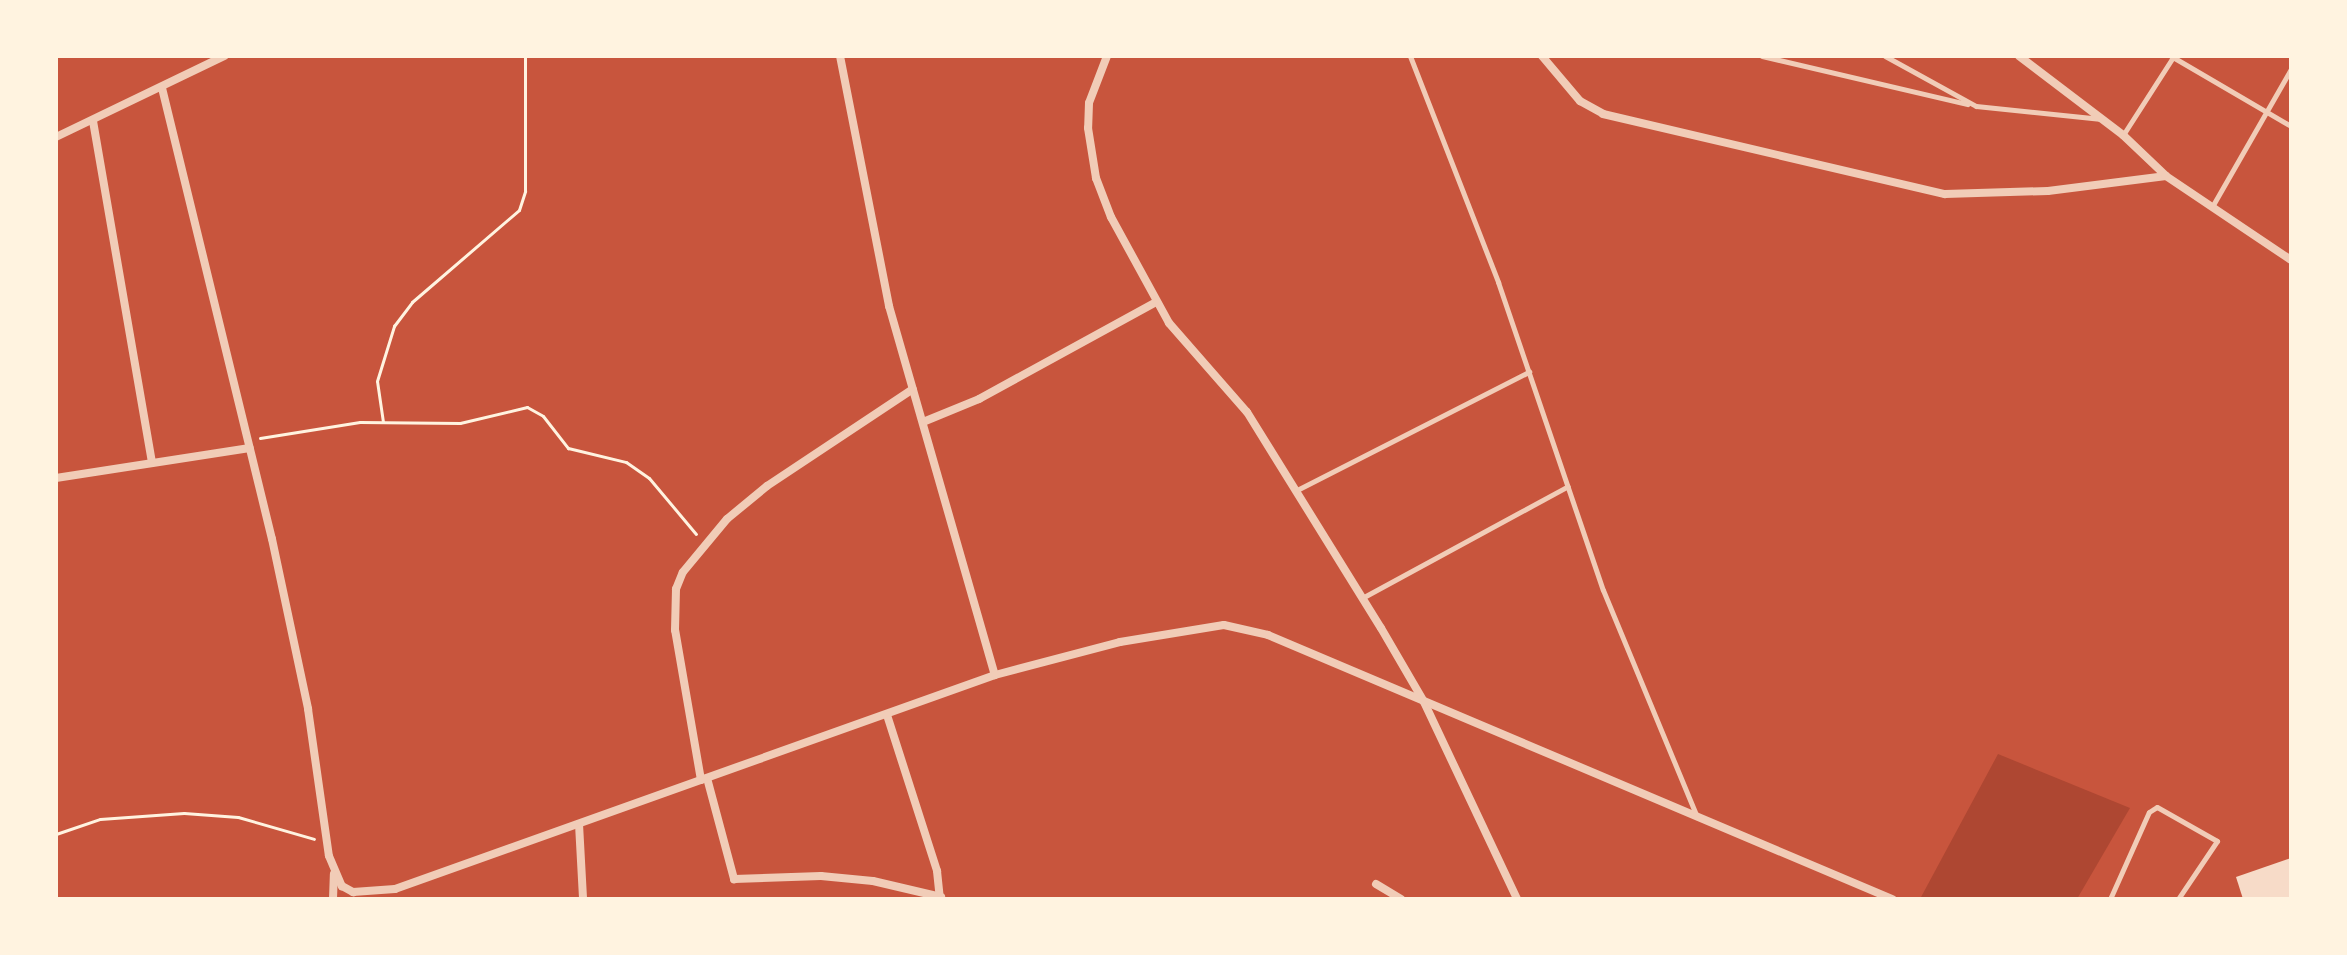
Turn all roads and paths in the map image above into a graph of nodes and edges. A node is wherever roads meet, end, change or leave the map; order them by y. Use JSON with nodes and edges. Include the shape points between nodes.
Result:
{"nodes":[{"id":1,"x":224,"y":56,"type":"edge"},
{"id":2,"x":525,"y":56,"type":"edge"},
{"id":3,"x":840,"y":56,"type":"edge"},
{"id":4,"x":1107,"y":56,"type":"edge"},
{"id":5,"x":1410,"y":56,"type":"edge"},
{"id":6,"x":1542,"y":56,"type":"edge"},
{"id":7,"x":1762,"y":56,"type":"edge"},
{"id":8,"x":1885,"y":56,"type":"edge"},
{"id":9,"x":2019,"y":56,"type":"edge"},
{"id":10,"x":2172,"y":56,"type":"edge"},
{"id":11,"x":2291,"y":69,"type":"edge"},
{"id":12,"x":162,"y":88,"type":"junction"},
{"id":13,"x":1976,"y":106,"type":"junction"},
{"id":14,"x":2269,"y":112,"type":"junction"},
{"id":15,"x":2101,"y":119,"type":"junction"},
{"id":16,"x":93,"y":121,"type":"junction"},
{"id":17,"x":2291,"y":126,"type":"edge"},
{"id":18,"x":2123,"y":135,"type":"junction"},
{"id":19,"x":56,"y":137,"type":"edge"},
{"id":20,"x":2166,"y":176,"type":"junction"},
{"id":21,"x":2213,"y":205,"type":"junction"},
{"id":22,"x":2291,"y":260,"type":"edge"},
{"id":23,"x":1156,"y":302,"type":"junction"},
{"id":24,"x":1529,"y":372,"type":"junction"},
{"id":25,"x":913,"y":389,"type":"junction"},
{"id":26,"x":383,"y":422,"type":"junction"},
{"id":27,"x":923,"y":422,"type":"junction"},
{"id":28,"x":249,"y":444,"type":"junction"},
{"id":29,"x":152,"y":463,"type":"junction"},
{"id":30,"x":56,"y":478,"type":"edge"},
{"id":31,"x":1568,"y":486,"type":"junction"},
{"id":32,"x":1295,"y":491,"type":"junction"},
{"id":33,"x":705,"y":542,"type":"junction"},
{"id":34,"x":1362,"y":598,"type":"junction"},
{"id":35,"x":995,"y":675,"type":"junction"},
{"id":36,"x":1424,"y":702,"type":"junction"},
{"id":37,"x":887,"y":715,"type":"junction"},
{"id":38,"x":704,"y":779,"type":"junction"},
{"id":39,"x":1697,"y":818,"type":"junction"},
{"id":40,"x":579,"y":824,"type":"junction"},
{"id":41,"x":56,"y":834,"type":"edge"},
{"id":42,"x":326,"y":843,"type":"junction"},
{"id":43,"x":334,"y":873,"type":"junction"},
{"id":44,"x":1376,"y":884,"type":"dead end"},
{"id":45,"x":940,"y":898,"type":"edge"},
{"id":46,"x":333,"y":899,"type":"edge"},
{"id":47,"x":583,"y":899,"type":"edge"},
{"id":48,"x":1401,"y":899,"type":"edge"},
{"id":49,"x":1517,"y":899,"type":"edge"},
{"id":50,"x":1892,"y":899,"type":"edge"},
{"id":51,"x":2110,"y":899,"type":"edge"},
{"id":52,"x":2178,"y":899,"type":"edge"}],
"edges":[{"from":1,"to":12,"type":"street"},
{"from":2,"to":26,"type":"path","via":[[525,191],[519,210],[431,284],[394,326],[377,381]]},
{"from":3,"to":25,"type":"street","via":[[870,222]]},
{"from":4,"to":23,"type":"street","via":[[1089,103],[1088,148],[1111,217]]},
{"from":5,"to":24,"type":"lane"},
{"from":6,"to":20,"type":"street","via":[[1580,101],[1603,114],[1945,194],[2048,191]]},
{"from":7,"to":13,"type":"lane"},
{"from":8,"to":13,"type":"lane"},
{"from":9,"to":15,"type":"street"},
{"from":10,"to":14,"type":"lane"},
{"from":10,"to":18,"type":"lane"},
{"from":11,"to":14,"type":"lane"},
{"from":12,"to":16,"type":"street"},
{"from":12,"to":28,"type":"street"},
{"from":13,"to":15,"type":"lane"},
{"from":14,"to":17,"type":"lane"},
{"from":14,"to":21,"type":"lane"},
{"from":15,"to":18,"type":"street"},
{"from":16,"to":19,"type":"street"},
{"from":16,"to":29,"type":"street"},
{"from":18,"to":20,"type":"street"},
{"from":20,"to":21,"type":"street"},
{"from":21,"to":22,"type":"street"},
{"from":23,"to":27,"type":"street","via":[[979,399]]},
{"from":23,"to":32,"type":"street","via":[[1247,412]]},
{"from":24,"to":31,"type":"lane"},
{"from":24,"to":32,"type":"lane"},
{"from":25,"to":27,"type":"street"},
{"from":25,"to":33,"type":"street","via":[[767,486]]},
{"from":26,"to":28,"type":"path","via":[[331,424]]},
{"from":26,"to":33,"type":"path","via":[[460,423],[527,407],[543,416],[568,448],[626,462],[649,478]]},
{"from":27,"to":35,"type":"street"},
{"from":28,"to":29,"type":"street"},
{"from":28,"to":42,"type":"street","via":[[308,709]]},
{"from":29,"to":30,"type":"street"},
{"from":31,"to":34,"type":"lane"},
{"from":31,"to":39,"type":"lane","via":[[1603,590]]},
{"from":32,"to":34,"type":"street"},
{"from":33,"to":38,"type":"street","via":[[683,572],[674,604],[681,680]]},
{"from":34,"to":36,"type":"street"},
{"from":35,"to":36,"type":"street","via":[[1120,642],[1224,625],[1268,635]]},
{"from":35,"to":37,"type":"street"},
{"from":36,"to":39,"type":"street"},
{"from":36,"to":49,"type":"street"},
{"from":37,"to":38,"type":"street"},
{"from":37,"to":45,"type":"street"},
{"from":38,"to":40,"type":"street"},
{"from":38,"to":45,"type":"street","via":[[734,879],[821,876],[873,881]]},
{"from":39,"to":50,"type":"street"},
{"from":40,"to":43,"type":"street","via":[[368,895],[342,886]]},
{"from":40,"to":47,"type":"street"},
{"from":41,"to":42,"type":"path","via":[[100,819],[184,813],[238,817]]},
{"from":42,"to":43,"type":"street"},
{"from":43,"to":46,"type":"street"},
{"from":44,"to":48,"type":"street"},
{"from":51,"to":52,"type":"lane","via":[[2149,812],[2157,807],[2217,841]]}]}
